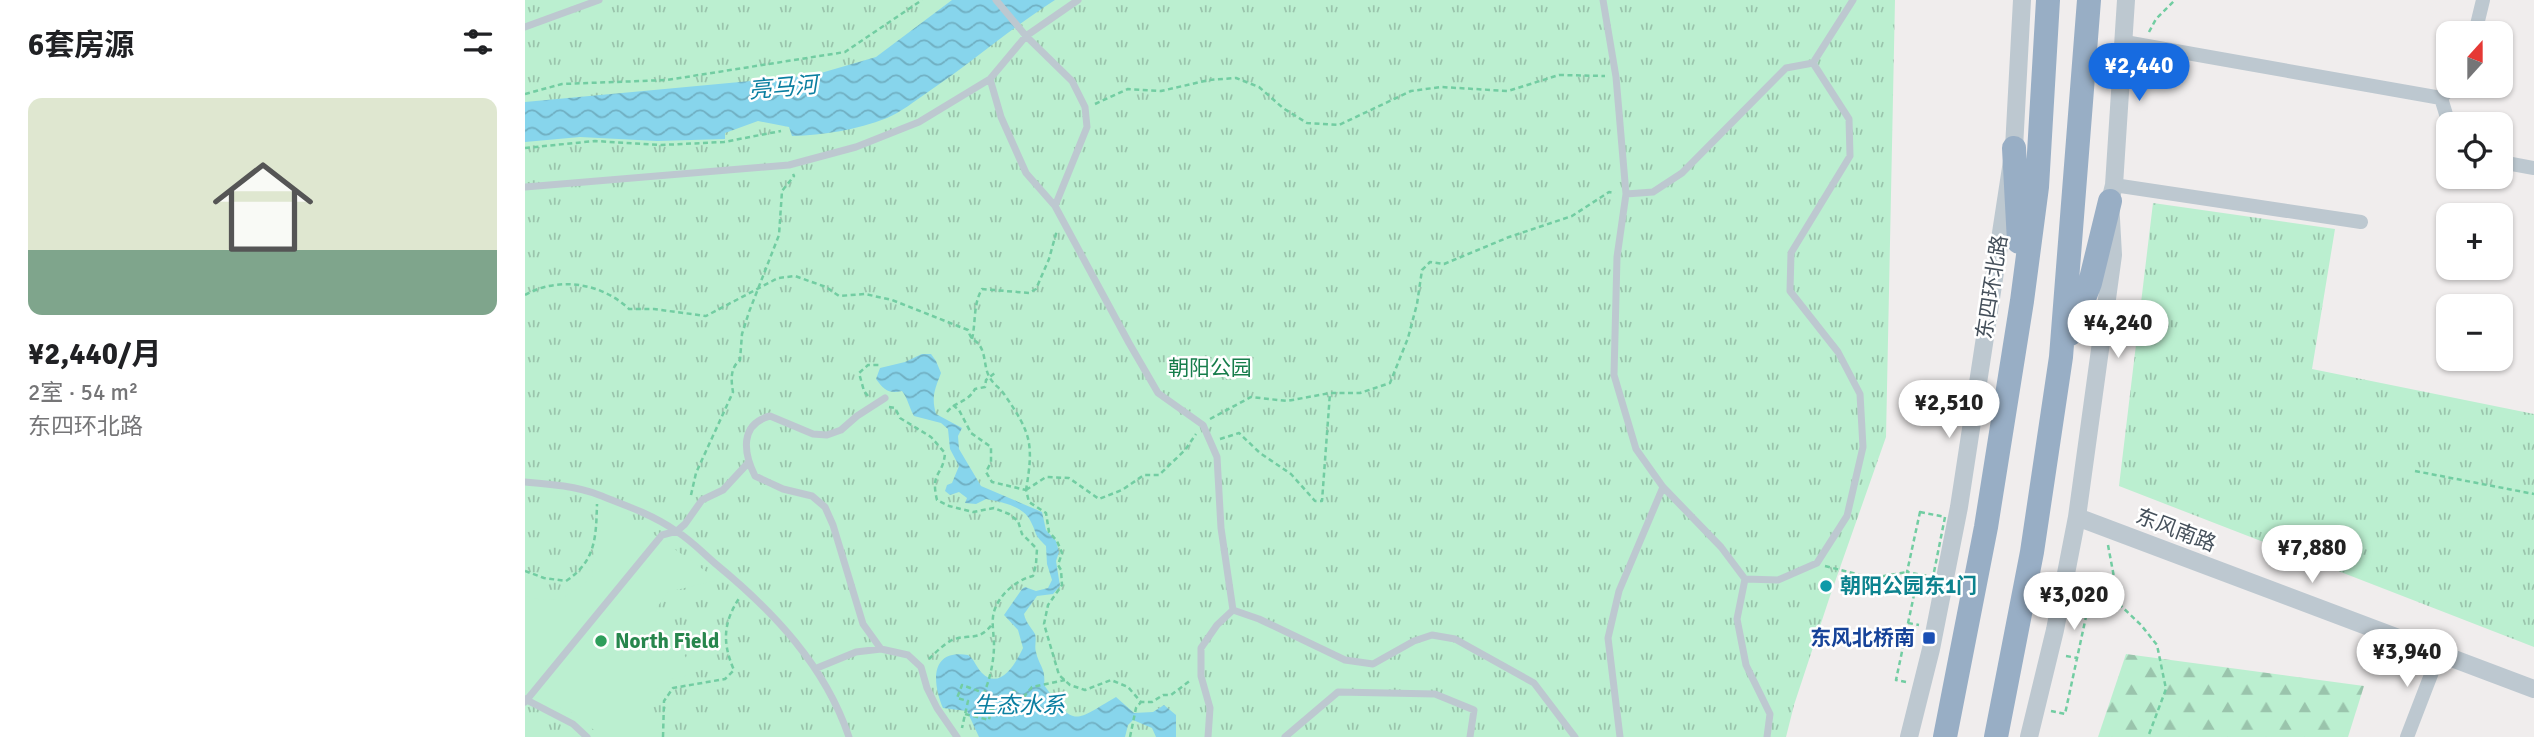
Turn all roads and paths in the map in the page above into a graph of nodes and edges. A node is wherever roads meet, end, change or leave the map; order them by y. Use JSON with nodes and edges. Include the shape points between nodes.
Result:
{"nodes":[{"id":1,"x":599,"y":0,"type":"edge"},
{"id":2,"x":922,"y":0,"type":"edge"},
{"id":3,"x":996,"y":0,"type":"edge"},
{"id":4,"x":1078,"y":0,"type":"edge"},
{"id":5,"x":1603,"y":0,"type":"edge"},
{"id":6,"x":1853,"y":0,"type":"edge"},
{"id":7,"x":2022,"y":0,"type":"edge"},
{"id":8,"x":2048,"y":0,"type":"edge"},
{"id":9,"x":2089,"y":0,"type":"edge"},
{"id":10,"x":2126,"y":0,"type":"edge"},
{"id":11,"x":2175,"y":0,"type":"edge"},
{"id":12,"x":2483,"y":0,"type":"edge"},
{"id":13,"x":2478,"y":21,"type":"edge"},
{"id":14,"x":525,"y":27,"type":"edge"},
{"id":15,"x":1026,"y":36,"type":"junction"},
{"id":16,"x":2133,"y":43,"type":"junction"},
{"id":17,"x":1813,"y":63,"type":"junction"},
{"id":18,"x":1616,"y":77,"type":"junction"},
{"id":19,"x":990,"y":79,"type":"junction"},
{"id":20,"x":525,"y":94,"type":"edge"},
{"id":21,"x":2436,"y":97,"type":"edge"},
{"id":22,"x":2441,"y":98,"type":"edge"},
{"id":23,"x":1086,"y":107,"type":"junction"},
{"id":24,"x":2445,"y":112,"type":"edge"},
{"id":25,"x":781,"y":131,"type":"dead end"},
{"id":26,"x":525,"y":148,"type":"edge"},
{"id":27,"x":2014,"y":148,"type":"junction"},
{"id":28,"x":789,"y":165,"type":"junction"},
{"id":29,"x":2513,"y":165,"type":"edge"},
{"id":30,"x":2534,"y":169,"type":"edge"},
{"id":31,"x":525,"y":187,"type":"edge"},
{"id":32,"x":2112,"y":193,"type":"junction"},
{"id":33,"x":1626,"y":194,"type":"junction"},
{"id":34,"x":1055,"y":205,"type":"junction"},
{"id":35,"x":2361,"y":222,"type":"dead end"},
{"id":36,"x":761,"y":286,"type":"junction"},
{"id":37,"x":525,"y":295,"type":"edge"},
{"id":38,"x":2022,"y":301,"type":"junction"},
{"id":39,"x":971,"y":340,"type":"junction"},
{"id":40,"x":2061,"y":357,"type":"junction"},
{"id":41,"x":880,"y":365,"type":"dead end"},
{"id":42,"x":996,"y":372,"type":"dead end"},
{"id":43,"x":989,"y":378,"type":"junction"},
{"id":44,"x":1390,"y":383,"type":"dead end"},
{"id":45,"x":1330,"y":393,"type":"dead end"},
{"id":46,"x":885,"y":398,"type":"dead end"},
{"id":47,"x":877,"y":405,"type":"junction"},
{"id":48,"x":953,"y":405,"type":"junction"},
{"id":49,"x":947,"y":412,"type":"dead end"},
{"id":50,"x":1211,"y":443,"type":"junction"},
{"id":51,"x":748,"y":463,"type":"junction"},
{"id":52,"x":2415,"y":471,"type":"dead end"},
{"id":53,"x":525,"y":482,"type":"edge"},
{"id":54,"x":1663,"y":487,"type":"junction"},
{"id":55,"x":1026,"y":490,"type":"junction"},
{"id":56,"x":597,"y":494,"type":"junction"},
{"id":57,"x":2534,"y":494,"type":"edge"},
{"id":58,"x":2077,"y":517,"type":"junction"},
{"id":59,"x":685,"y":524,"type":"junction"},
{"id":60,"x":2106,"y":527,"type":"junction"},
{"id":61,"x":677,"y":531,"type":"junction"},
{"id":62,"x":1817,"y":563,"type":"junction"},
{"id":63,"x":525,"y":571,"type":"edge"},
{"id":64,"x":1907,"y":572,"type":"junction"},
{"id":65,"x":1918,"y":576,"type":"junction"},
{"id":66,"x":1745,"y":579,"type":"junction"},
{"id":67,"x":745,"y":589,"type":"junction"},
{"id":68,"x":1233,"y":610,"type":"junction"},
{"id":69,"x":2087,"y":612,"type":"dead end"},
{"id":70,"x":993,"y":623,"type":"junction"},
{"id":71,"x":1908,"y":623,"type":"junction"},
{"id":72,"x":1921,"y":625,"type":"dead end"},
{"id":73,"x":881,"y":649,"type":"junction"},
{"id":74,"x":2439,"y":654,"type":"junction"},
{"id":75,"x":2064,"y":656,"type":"dead end"},
{"id":76,"x":2077,"y":658,"type":"junction"},
{"id":77,"x":921,"y":667,"type":"junction"},
{"id":78,"x":817,"y":668,"type":"junction"},
{"id":79,"x":1201,"y":676,"type":"junction"},
{"id":80,"x":1065,"y":680,"type":"junction"},
{"id":81,"x":1896,"y":680,"type":"dead end"},
{"id":82,"x":2534,"y":690,"type":"edge"},
{"id":83,"x":526,"y":700,"type":"edge"},
{"id":84,"x":1141,"y":702,"type":"junction"},
{"id":85,"x":2065,"y":715,"type":"dead end"},
{"id":86,"x":587,"y":737,"type":"edge"},
{"id":87,"x":663,"y":737,"type":"edge"},
{"id":88,"x":849,"y":737,"type":"edge"},
{"id":89,"x":957,"y":737,"type":"edge"},
{"id":90,"x":1130,"y":737,"type":"edge"},
{"id":91,"x":1208,"y":737,"type":"edge"},
{"id":92,"x":1285,"y":737,"type":"edge"},
{"id":93,"x":1470,"y":737,"type":"edge"},
{"id":94,"x":1575,"y":737,"type":"edge"},
{"id":95,"x":1620,"y":737,"type":"edge"},
{"id":96,"x":1766,"y":737,"type":"edge"},
{"id":97,"x":1909,"y":737,"type":"edge"},
{"id":98,"x":1945,"y":737,"type":"edge"},
{"id":99,"x":1996,"y":737,"type":"edge"},
{"id":100,"x":2029,"y":737,"type":"edge"},
{"id":101,"x":2148,"y":737,"type":"edge"},
{"id":102,"x":2407,"y":737,"type":"edge"}],
"edges":[{"from":1,"to":14,"type":"lane"},
{"from":2,"to":20,"type":"path","via":[[845,52],[667,80],[562,84]]},
{"from":3,"to":15,"type":"lane"},
{"from":4,"to":15,"type":"lane"},
{"from":5,"to":18,"type":"lane"},
{"from":6,"to":17,"type":"lane"},
{"from":7,"to":27,"type":"street","name":"东四环北路"},
{"from":8,"to":38,"type":"highway","name":"东四环北路","via":[[2037,187]]},
{"from":9,"to":40,"type":"highway"},
{"from":10,"to":16,"type":"street"},
{"from":11,"to":16,"type":"path"},
{"from":12,"to":13,"type":"street"},
{"from":15,"to":19,"type":"lane"},
{"from":15,"to":23,"type":"lane","via":[[1072,81]]},
{"from":16,"to":21,"type":"street"},
{"from":16,"to":32,"type":"street"},
{"from":17,"to":33,"type":"lane","via":[[1786,68],[1682,173],[1653,192]]},
{"from":17,"to":62,"type":"lane","via":[[1849,119],[1850,156],[1791,253],[1790,291],[1838,352],[1860,394],[1863,447],[1847,516]]},
{"from":18,"to":23,"type":"path","via":[[1559,75],[1508,91],[1441,87],[1411,91],[1339,125],[1307,123],[1259,86],[1236,78],[1161,92],[1128,89]]},
{"from":18,"to":33,"type":"lane"},
{"from":19,"to":28,"type":"lane","via":[[919,122],[856,147]]},
{"from":19,"to":34,"type":"lane","via":[[1026,173]]},
{"from":22,"to":24,"type":"street"},
{"from":23,"to":34,"type":"lane","via":[[1087,127]]},
{"from":25,"to":26,"type":"path","via":[[724,142],[595,141]]},
{"from":27,"to":38,"type":"highway"},
{"from":27,"to":97,"type":"street","name":"东四环北路","via":[[1959,507]]},
{"from":28,"to":31,"type":"lane"},
{"from":28,"to":36,"type":"path","via":[[794,176],[782,191],[779,235]]},
{"from":29,"to":30,"type":"street"},
{"from":32,"to":35,"type":"street"},
{"from":32,"to":40,"type":"highway","via":[[2090,283]]},
{"from":32,"to":58,"type":"street","via":[[2113,255]]},
{"from":33,"to":44,"type":"path","via":[[1609,192],[1572,216],[1444,264],[1430,262],[1422,270],[1408,338]]},
{"from":33,"to":54,"type":"lane","via":[[1617,257],[1614,375],[1636,449]]},
{"from":34,"to":39,"type":"path","via":[[1057,227],[1036,289],[1028,293],[982,289],[975,299]]},
{"from":34,"to":50,"type":"lane","via":[[1158,393],[1203,425]]},
{"from":36,"to":37,"type":"path","via":[[706,316],[629,309],[604,291],[578,285],[548,285]]},
{"from":36,"to":39,"type":"path","via":[[795,276],[839,296],[865,294],[892,300],[968,330]]},
{"from":36,"to":59,"type":"path","via":[[742,334],[740,360],[734,365],[731,381],[733,392],[696,473]]},
{"from":38,"to":98,"type":"highway","name":"东四环北路","via":[[1986,527]]},
{"from":39,"to":43,"type":"path","via":[[980,346]]},
{"from":40,"to":99,"type":"highway","via":[[2032,552]]},
{"from":41,"to":47,"type":"path","via":[[868,365],[859,373],[864,391]]},
{"from":42,"to":43,"type":"path"},
{"from":43,"to":48,"type":"path","via":[[985,387]]},
{"from":43,"to":55,"type":"path","via":[[1025,426],[1031,445]]},
{"from":45,"to":50,"type":"path","via":[[1322,501],[1315,502],[1291,474],[1239,433]]},
{"from":46,"to":47,"type":"lane"},
{"from":47,"to":51,"type":"lane","via":[[827,435],[813,435],[770,415],[758,419],[749,430]]},
{"from":47,"to":70,"type":"path","via":[[895,408],[900,418],[931,437],[945,453],[934,486],[937,500],[973,512],[994,508],[1009,514],[1037,549],[1033,576],[1022,578],[998,601]]},
{"from":48,"to":49,"type":"path"},
{"from":48,"to":55,"type":"path","via":[[971,433],[991,447],[986,472],[992,482]]},
{"from":50,"to":68,"type":"lane","via":[[1217,457]]},
{"from":51,"to":59,"type":"lane","via":[[723,491],[702,500]]},
{"from":51,"to":73,"type":"lane","via":[[755,476],[812,496],[825,507],[863,625]]},
{"from":52,"to":57,"type":"path"},
{"from":53,"to":56,"type":"lane"},
{"from":54,"to":66,"type":"lane"},
{"from":54,"to":95,"type":"lane","via":[[1619,591],[1608,638]]},
{"from":55,"to":80,"type":"path","via":[[1029,502],[1046,513],[1049,532],[1062,553],[1058,565],[1062,585],[1048,605],[1044,624],[1059,675]]},
{"from":56,"to":61,"type":"lane"},
{"from":56,"to":63,"type":"path","via":[[594,542],[580,571],[566,581]]},
{"from":58,"to":60,"type":"street","name":"东风南路"},
{"from":58,"to":100,"type":"street"},
{"from":59,"to":61,"type":"lane"},
{"from":60,"to":74,"type":"street","name":"东风南路"},
{"from":60,"to":101,"type":"path","via":[[2119,604],[2157,645],[2165,689]]},
{"from":61,"to":67,"type":"lane"},
{"from":61,"to":83,"type":"lane","via":[[662,535]]},
{"from":62,"to":64,"type":"path","via":[[1872,578]]},
{"from":62,"to":66,"type":"lane","via":[[1778,580]]},
{"from":64,"to":65,"type":"path"},
{"from":64,"to":65,"type":"path","via":[[1920,512],[1945,517],[1933,577]]},
{"from":65,"to":71,"type":"path"},
{"from":66,"to":96,"type":"lane","via":[[1737,619],[1746,665],[1770,714]]},
{"from":67,"to":78,"type":"lane"},
{"from":67,"to":87,"type":"path","via":[[726,630],[725,650],[734,670],[725,679],[673,688],[663,701]]},
{"from":68,"to":79,"type":"lane","via":[[1201,648]]},
{"from":68,"to":94,"type":"lane","via":[[1345,660],[1373,664],[1432,635],[1455,639],[1534,682]]},
{"from":69,"to":76,"type":"path"},
{"from":70,"to":77,"type":"path","via":[[987,632],[973,638],[953,640]]},
{"from":70,"to":80,"type":"path","via":[[991,678],[984,693],[962,685],[957,698],[968,701],[965,714],[989,720],[991,709],[1002,712],[1014,691],[1022,699],[1032,687]]},
{"from":71,"to":72,"type":"path"},
{"from":71,"to":81,"type":"path"},
{"from":73,"to":77,"type":"lane","via":[[908,655]]},
{"from":73,"to":78,"type":"lane","via":[[856,652]]},
{"from":74,"to":82,"type":"street","name":"东风南路"},
{"from":74,"to":102,"type":"street"},
{"from":75,"to":76,"type":"path"},
{"from":76,"to":85,"type":"path"},
{"from":77,"to":89,"type":"lane","via":[[937,708]]},
{"from":78,"to":88,"type":"lane"},
{"from":79,"to":84,"type":"path","via":[[1171,695]]},
{"from":79,"to":91,"type":"lane","via":[[1210,708]]},
{"from":80,"to":84,"type":"path","via":[[1085,690],[1111,680],[1128,687]]},
{"from":83,"to":86,"type":"lane","via":[[573,724]]},
{"from":84,"to":90,"type":"path"},
{"from":92,"to":93,"type":"lane","via":[[1338,692],[1435,694],[1474,710]]}]}
